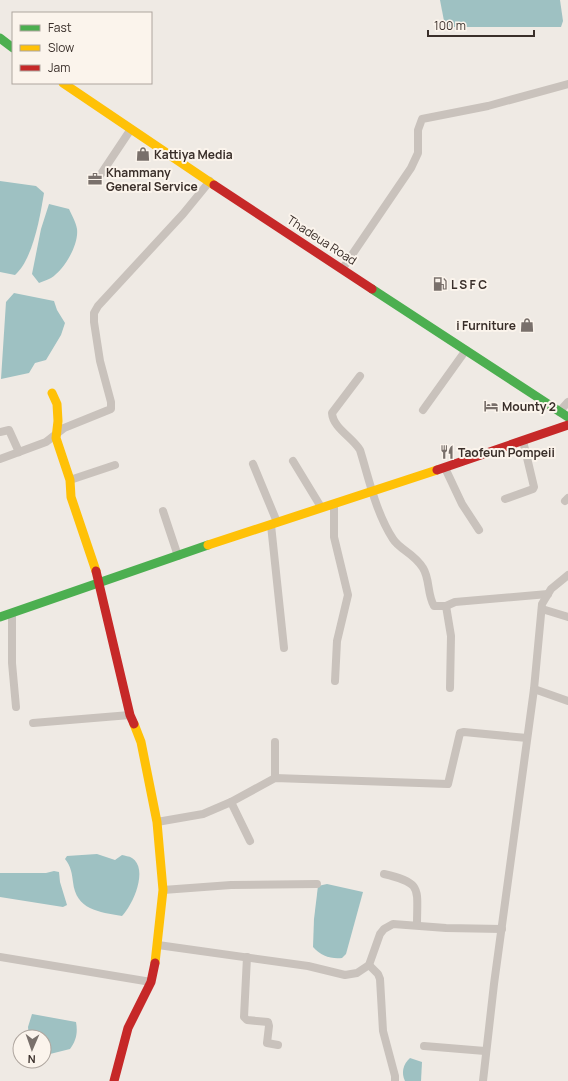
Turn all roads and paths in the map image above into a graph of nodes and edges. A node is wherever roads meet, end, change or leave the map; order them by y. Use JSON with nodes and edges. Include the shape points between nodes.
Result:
{"nodes":[{"id":1,"x":0,"y":38,"type":"edge"},
{"id":2,"x":12,"y":47,"type":"edge"},
{"id":3,"x":64,"y":84,"type":"edge"},
{"id":4,"x":568,"y":84,"type":"edge"},
{"id":5,"x":131,"y":129,"type":"junction"},
{"id":6,"x":101,"y":174,"type":"dead end"},
{"id":7,"x":210,"y":182,"type":"junction"},
{"id":8,"x":343,"y":268,"type":"junction"},
{"id":9,"x":466,"y":350,"type":"junction"},
{"id":10,"x":360,"y":376,"type":"dead end"},
{"id":11,"x":52,"y":392,"type":"dead end"},
{"id":12,"x":568,"y":402,"type":"edge"},
{"id":13,"x":423,"y":410,"type":"dead end"},
{"id":14,"x":559,"y":412,"type":"junction"},
{"id":15,"x":568,"y":417,"type":"edge"},
{"id":16,"x":568,"y":425,"type":"edge"},
{"id":17,"x":0,"y":432,"type":"edge"},
{"id":18,"x":56,"y":435,"type":"junction"},
{"id":19,"x":523,"y":441,"type":"junction"},
{"id":20,"x":19,"y":452,"type":"junction"},
{"id":21,"x":0,"y":459,"type":"edge"},
{"id":22,"x":293,"y":461,"type":"dead end"},
{"id":23,"x":253,"y":464,"type":"dead end"},
{"id":24,"x":115,"y":466,"type":"dead end"},
{"id":25,"x":445,"y":468,"type":"junction"},
{"id":26,"x":70,"y":480,"type":"junction"},
{"id":27,"x":373,"y":492,"type":"junction"},
{"id":28,"x":505,"y":499,"type":"dead end"},
{"id":29,"x":334,"y":504,"type":"junction"},
{"id":30,"x":321,"y":508,"type":"junction"},
{"id":31,"x":163,"y":511,"type":"dead end"},
{"id":32,"x":274,"y":523,"type":"junction"},
{"id":33,"x":479,"y":530,"type":"dead end"},
{"id":34,"x":178,"y":556,"type":"junction"},
{"id":35,"x":568,"y":575,"type":"edge"},
{"id":36,"x":100,"y":583,"type":"junction"},
{"id":37,"x":548,"y":594,"type":"junction"},
{"id":38,"x":446,"y":606,"type":"junction"},
{"id":39,"x":542,"y":609,"type":"junction"},
{"id":40,"x":12,"y":613,"type":"junction"},
{"id":41,"x":0,"y":617,"type":"edge"},
{"id":42,"x":568,"y":617,"type":"edge"},
{"id":43,"x":284,"y":648,"type":"dead end"},
{"id":44,"x":335,"y":681,"type":"dead end"},
{"id":45,"x":450,"y":688,"type":"dead end"},
{"id":46,"x":534,"y":689,"type":"junction"},
{"id":47,"x":568,"y":701,"type":"edge"},
{"id":48,"x":16,"y":707,"type":"dead end"},
{"id":49,"x":130,"y":715,"type":"junction"},
{"id":50,"x":33,"y":724,"type":"dead end"},
{"id":51,"x":527,"y":738,"type":"junction"},
{"id":52,"x":275,"y":742,"type":"dead end"},
{"id":53,"x":275,"y":778,"type":"junction"},
{"id":54,"x":231,"y":802,"type":"junction"},
{"id":55,"x":158,"y":822,"type":"junction"},
{"id":56,"x":250,"y":841,"type":"dead end"},
{"id":57,"x":384,"y":874,"type":"dead end"},
{"id":58,"x":317,"y":884,"type":"dead end"},
{"id":59,"x":163,"y":890,"type":"junction"},
{"id":60,"x":417,"y":925,"type":"junction"},
{"id":61,"x":502,"y":929,"type":"junction"},
{"id":62,"x":158,"y":945,"type":"junction"},
{"id":63,"x":0,"y":957,"type":"edge"},
{"id":64,"x":247,"y":957,"type":"junction"},
{"id":65,"x":369,"y":965,"type":"junction"},
{"id":66,"x":151,"y":982,"type":"junction"},
{"id":67,"x":278,"y":1045,"type":"dead end"},
{"id":68,"x":424,"y":1046,"type":"dead end"},
{"id":69,"x":486,"y":1051,"type":"junction"},
{"id":70,"x":114,"y":1081,"type":"edge"},
{"id":71,"x":395,"y":1081,"type":"edge"},
{"id":72,"x":484,"y":1081,"type":"edge"}],
"edges":[{"from":1,"to":2,"type":"street"},
{"from":3,"to":5,"type":"street","name":"Thadeua Road"},
{"from":4,"to":8,"type":"street","via":[[488,106],[422,119],[418,130],[418,153],[411,168]]},
{"from":5,"to":6,"type":"street"},
{"from":5,"to":7,"type":"street","name":"Thadeua Road"},
{"from":7,"to":8,"type":"street","name":"Thadeua Road"},
{"from":7,"to":18,"type":"street","via":[[94,313],[100,361],[111,410],[64,428]]},
{"from":8,"to":9,"type":"street","name":"Thadeua Road"},
{"from":9,"to":13,"type":"street"},
{"from":9,"to":14,"type":"street","name":"Thadeua Road"},
{"from":10,"to":27,"type":"street","via":[[332,413],[332,418],[360,450]]},
{"from":11,"to":18,"type":"street","via":[[57,404]]},
{"from":12,"to":14,"type":"street"},
{"from":14,"to":15,"type":"street","name":"Thadeua Road"},
{"from":16,"to":19,"type":"street"},
{"from":17,"to":20,"type":"street","via":[[9,430]]},
{"from":18,"to":20,"type":"street","via":[[46,442]]},
{"from":18,"to":26,"type":"street"},
{"from":19,"to":25,"type":"street"},
{"from":19,"to":28,"type":"street","via":[[534,486],[533,489]]},
{"from":20,"to":21,"type":"street"},
{"from":22,"to":30,"type":"street"},
{"from":23,"to":32,"type":"street"},
{"from":24,"to":26,"type":"street"},
{"from":25,"to":27,"type":"street"},
{"from":25,"to":33,"type":"street","via":[[462,504]]},
{"from":26,"to":36,"type":"street","via":[[71,497]]},
{"from":27,"to":29,"type":"street"},
{"from":27,"to":38,"type":"street","via":[[393,538],[416,557],[424,569],[434,606]]},
{"from":29,"to":30,"type":"street"},
{"from":29,"to":44,"type":"street","via":[[334,537],[348,595],[336,641]]},
{"from":30,"to":32,"type":"street"},
{"from":31,"to":34,"type":"street"},
{"from":32,"to":34,"type":"street"},
{"from":32,"to":43,"type":"street"},
{"from":34,"to":36,"type":"street"},
{"from":35,"to":37,"type":"street"},
{"from":36,"to":40,"type":"street"},
{"from":36,"to":49,"type":"street"},
{"from":37,"to":38,"type":"street","via":[[455,602]]},
{"from":37,"to":39,"type":"street"},
{"from":38,"to":45,"type":"street","via":[[451,636]]},
{"from":39,"to":42,"type":"street"},
{"from":39,"to":46,"type":"street"},
{"from":40,"to":41,"type":"street"},
{"from":40,"to":48,"type":"street","via":[[12,662]]},
{"from":46,"to":47,"type":"street"},
{"from":46,"to":51,"type":"street"},
{"from":49,"to":50,"type":"street"},
{"from":49,"to":55,"type":"street","via":[[141,742]]},
{"from":51,"to":53,"type":"street","via":[[464,732],[460,734],[448,784]]},
{"from":51,"to":61,"type":"street"},
{"from":52,"to":53,"type":"street"},
{"from":53,"to":54,"type":"street"},
{"from":54,"to":55,"type":"street","via":[[203,814]]},
{"from":54,"to":56,"type":"street"},
{"from":55,"to":59,"type":"street"},
{"from":57,"to":60,"type":"street","via":[[413,884],[417,894]]},
{"from":58,"to":59,"type":"street","via":[[231,885]]},
{"from":59,"to":62,"type":"street"},
{"from":60,"to":61,"type":"street"},
{"from":60,"to":65,"type":"street","via":[[394,924],[384,929]]},
{"from":61,"to":69,"type":"street"},
{"from":62,"to":64,"type":"street"},
{"from":62,"to":66,"type":"street"},
{"from":63,"to":66,"type":"street"},
{"from":64,"to":65,"type":"street","via":[[345,974],[357,973]]},
{"from":64,"to":67,"type":"street","via":[[244,1017],[247,1020],[268,1022],[267,1043]]},
{"from":65,"to":71,"type":"street","via":[[380,979],[383,1031]]},
{"from":66,"to":70,"type":"street","via":[[128,1028]]},
{"from":68,"to":69,"type":"street"},
{"from":69,"to":72,"type":"street"}]}
